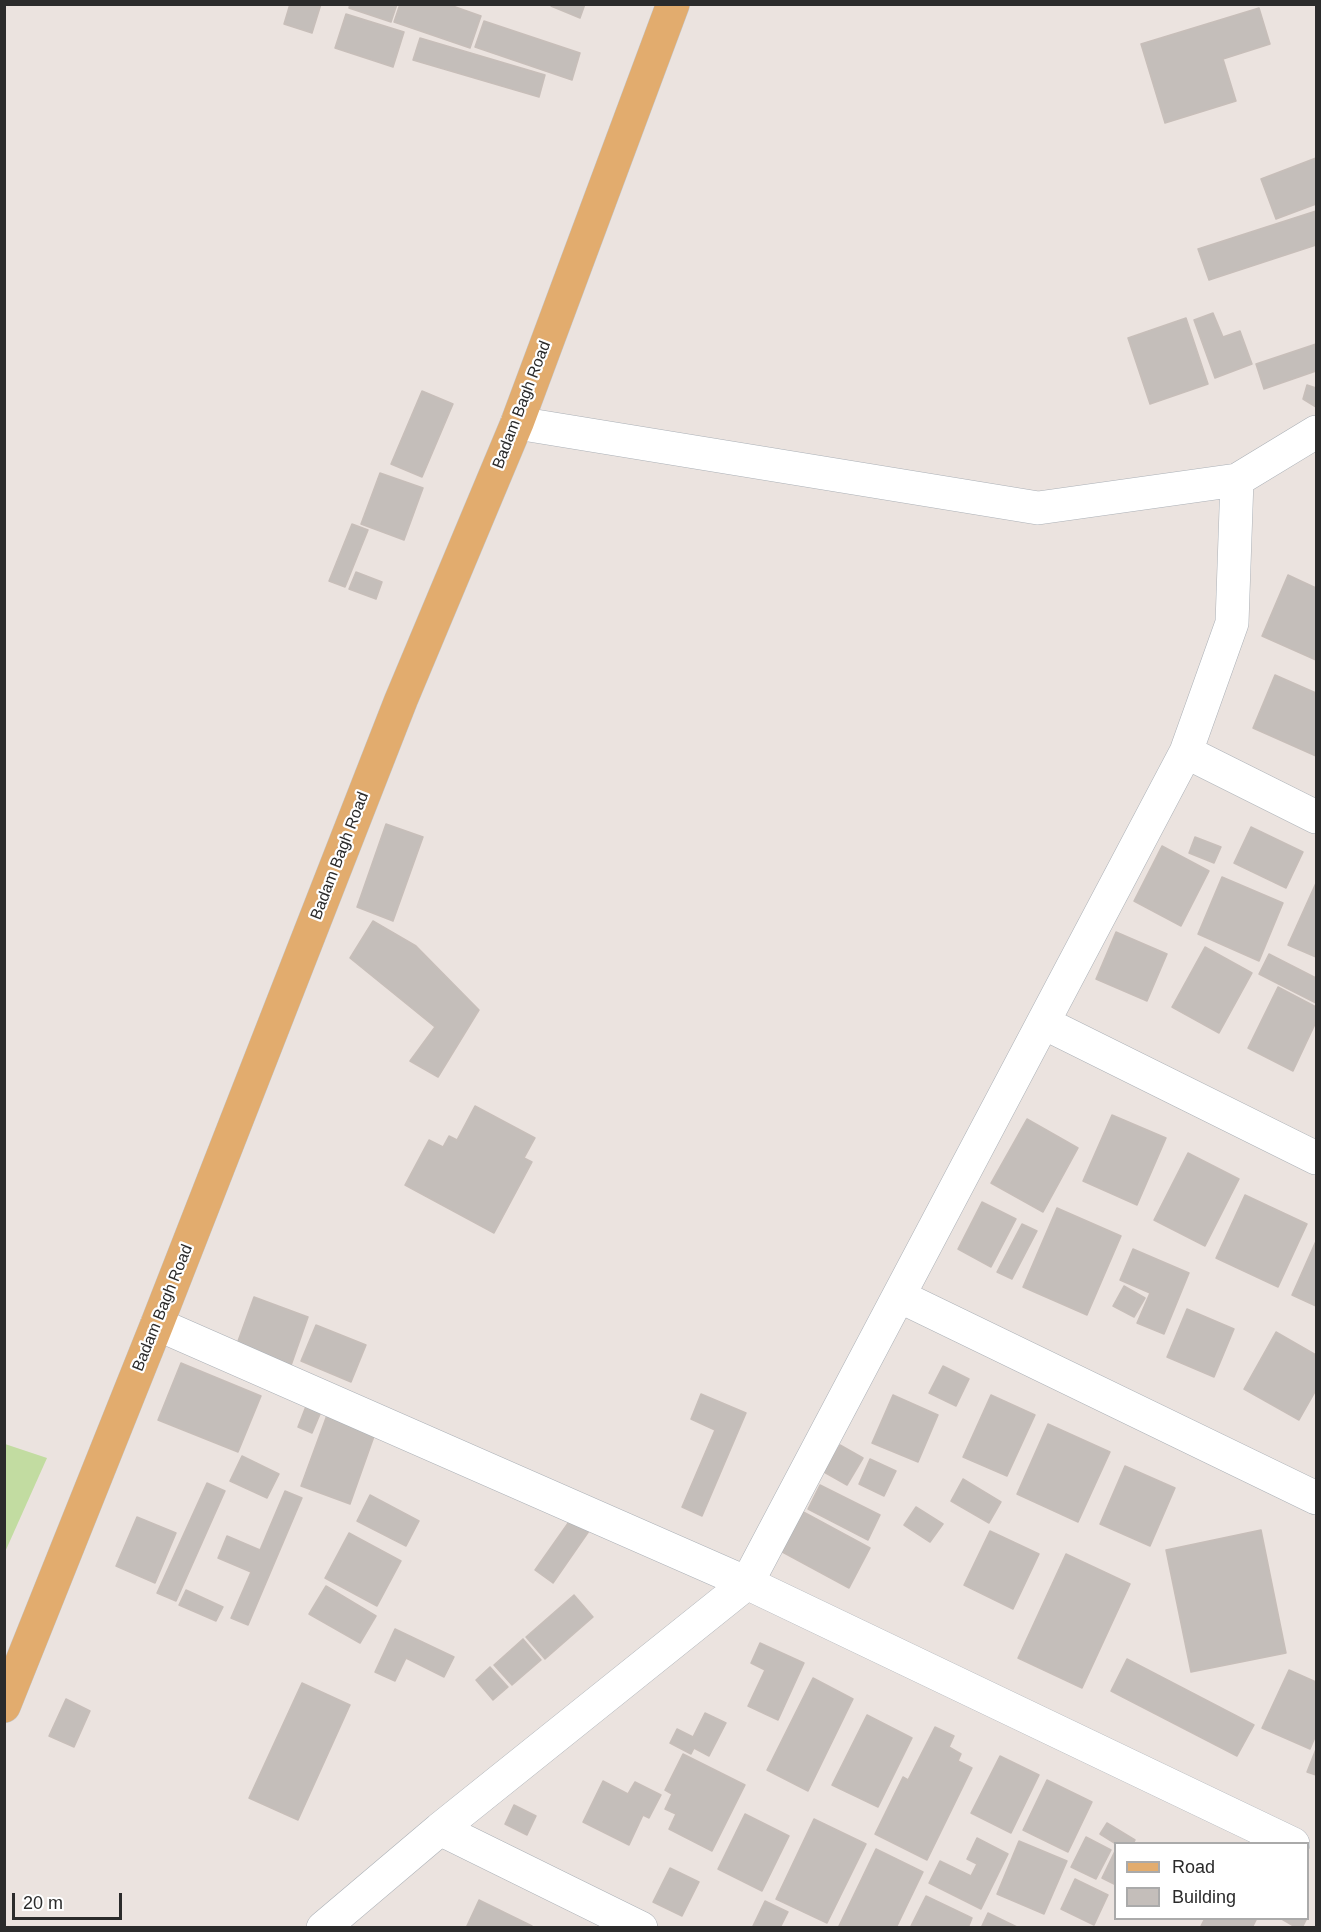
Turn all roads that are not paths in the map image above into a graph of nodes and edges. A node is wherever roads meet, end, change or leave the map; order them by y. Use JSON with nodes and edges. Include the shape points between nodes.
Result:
{"nodes":[{"id":1,"x":673,"y":4,"type":"edge"},
{"id":2,"x":517,"y":423,"type":"junction"},
{"id":3,"x":1317,"y":432,"type":"edge"},
{"id":4,"x":1238,"y":480,"type":"junction"},
{"id":5,"x":1186,"y":752,"type":"junction"},
{"id":6,"x":1317,"y":817,"type":"edge"},
{"id":7,"x":1044,"y":1023,"type":"junction"},
{"id":8,"x":1317,"y":1158,"type":"edge"},
{"id":9,"x":899,"y":1296,"type":"junction"},
{"id":10,"x":158,"y":1324,"type":"junction"},
{"id":11,"x":1317,"y":1498,"type":"edge"},
{"id":12,"x":747,"y":1583,"type":"junction"},
{"id":13,"x":4,"y":1706,"type":"edge"},
{"id":14,"x":440,"y":1828,"type":"junction"},
{"id":15,"x":1289,"y":1842,"type":"edge"},
{"id":16,"x":323,"y":1928,"type":"edge"},
{"id":17,"x":641,"y":1928,"type":"edge"}],
"edges":[{"from":1,"to":2,"type":"main road","name":"Badam Bagh Road"},
{"from":2,"to":4,"type":"street","via":[[1038,508]]},
{"from":2,"to":10,"type":"main road","name":"Badam Bagh Road","via":[[401,700]]},
{"from":3,"to":4,"type":"street"},
{"from":4,"to":5,"type":"street","via":[[1232,623]]},
{"from":5,"to":6,"type":"street"},
{"from":5,"to":7,"type":"street"},
{"from":7,"to":8,"type":"street"},
{"from":7,"to":9,"type":"street"},
{"from":9,"to":11,"type":"street"},
{"from":9,"to":12,"type":"street"},
{"from":10,"to":12,"type":"street"},
{"from":10,"to":13,"type":"main road","name":"Badam Bagh Road"},
{"from":12,"to":14,"type":"street"},
{"from":12,"to":15,"type":"street"},
{"from":14,"to":16,"type":"street"},
{"from":14,"to":17,"type":"street"}]}
